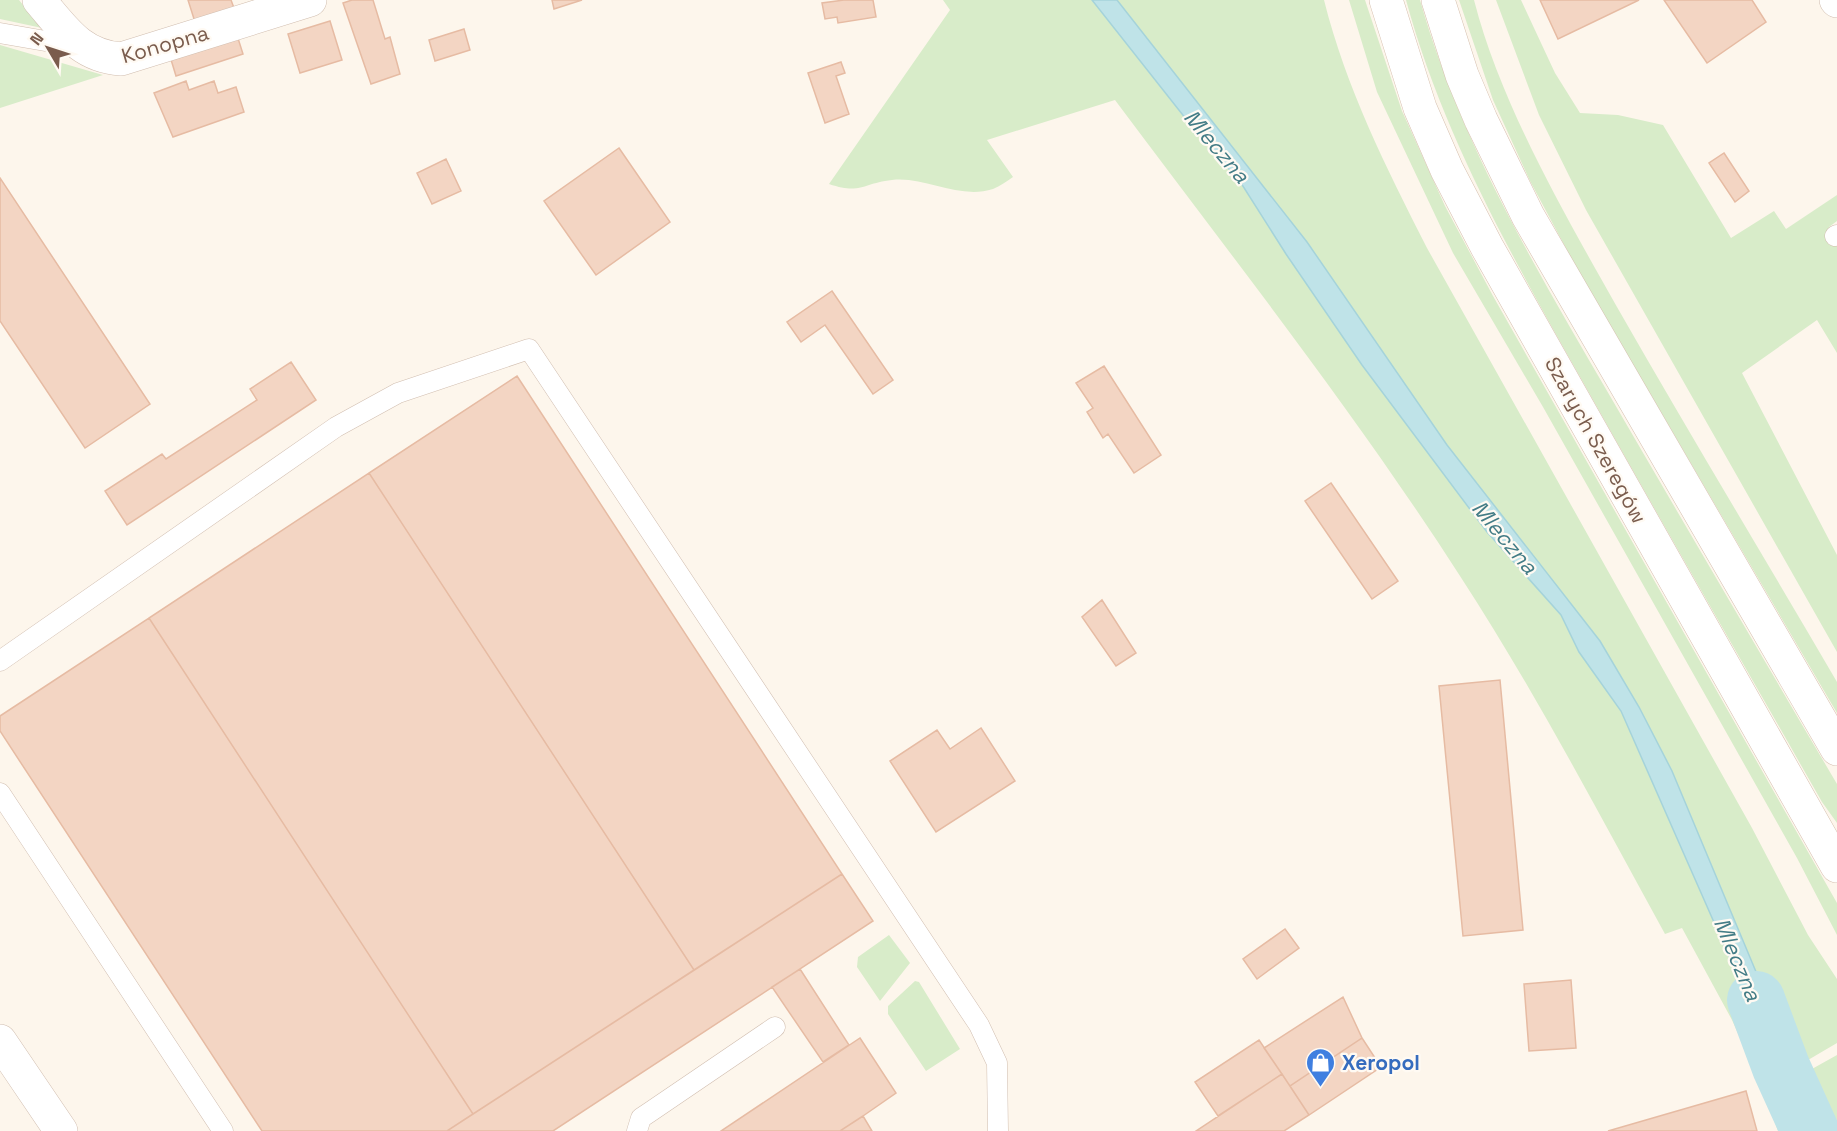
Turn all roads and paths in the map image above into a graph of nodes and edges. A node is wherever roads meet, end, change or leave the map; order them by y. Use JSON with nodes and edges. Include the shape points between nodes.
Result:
{"nodes":[{"id":1,"x":39,"y":0,"type":"edge"},
{"id":2,"x":310,"y":0,"type":"edge"},
{"id":3,"x":1386,"y":0,"type":"edge"},
{"id":4,"x":1438,"y":0,"type":"edge"},
{"id":5,"x":0,"y":33,"type":"edge"},
{"id":6,"x":83,"y":48,"type":"junction"},
{"id":7,"x":0,"y":661,"type":"edge"},
{"id":8,"x":1837,"y":749,"type":"edge"},
{"id":9,"x":0,"y":793,"type":"edge"},
{"id":10,"x":1837,"y":866,"type":"edge"},
{"id":11,"x":775,"y":1028,"type":"dead end"},
{"id":12,"x":0,"y":1041,"type":"edge"},
{"id":13,"x":61,"y":1131,"type":"edge"},
{"id":14,"x":223,"y":1131,"type":"edge"},
{"id":15,"x":637,"y":1131,"type":"edge"},
{"id":16,"x":998,"y":1131,"type":"edge"}],
"edges":[{"from":1,"to":6,"type":"main road","name":"Konopna"},
{"from":2,"to":6,"type":"main road","name":"Konopna","via":[[121,59],[102,58]]},
{"from":3,"to":10,"type":"main road","name":"Szarych Szeregów","via":[[1420,108],[1487,247]]},
{"from":4,"to":8,"type":"main road","via":[[1481,120],[1548,253]]},
{"from":5,"to":6,"type":"lane"},
{"from":7,"to":16,"type":"lane","via":[[336,427],[398,393],[529,350],[979,1025],[997,1063]]},
{"from":9,"to":14,"type":"lane"},
{"from":11,"to":15,"type":"lane","via":[[641,1118]]},
{"from":12,"to":13,"type":"main road"}]}
